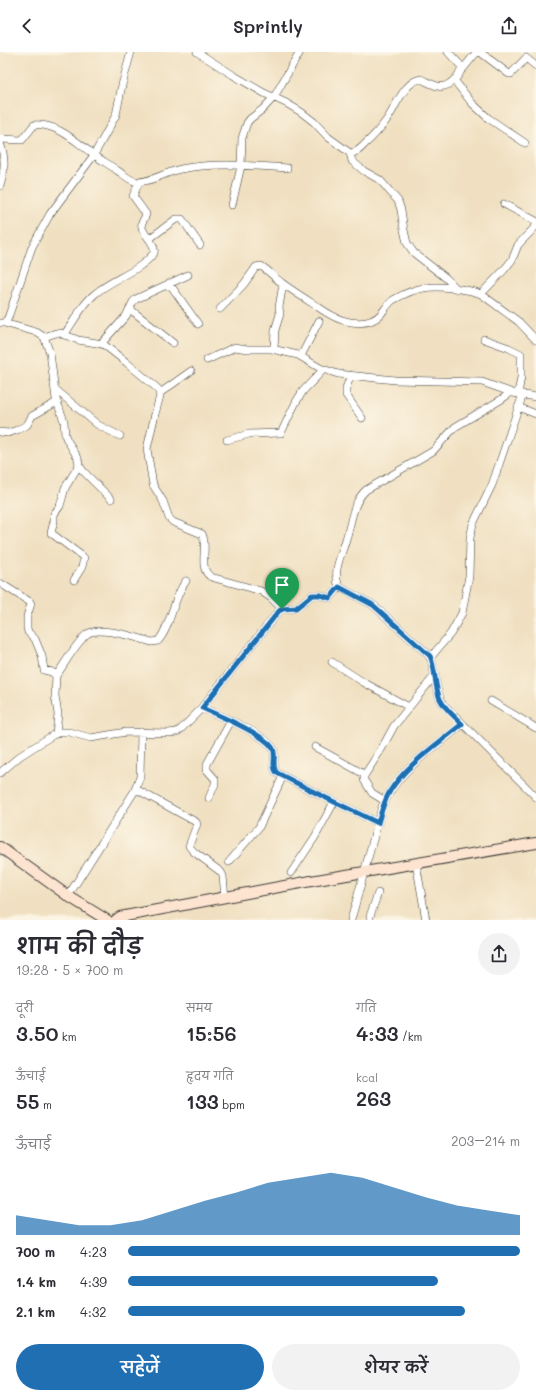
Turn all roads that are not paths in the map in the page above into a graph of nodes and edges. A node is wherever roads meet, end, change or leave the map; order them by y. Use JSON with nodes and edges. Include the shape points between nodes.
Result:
{"nodes":[{"id":1,"x":122,"y":52,"type":"edge"},
{"id":2,"x":197,"y":52,"type":"edge"},
{"id":3,"x":300,"y":52,"type":"edge"},
{"id":4,"x":448,"y":52,"type":"edge"},
{"id":5,"x":477,"y":52,"type":"edge"},
{"id":6,"x":130,"y":55,"type":"edge"},
{"id":7,"x":536,"y":66,"type":"edge"},
{"id":8,"x":462,"y":70,"type":"junction"},
{"id":9,"x":454,"y":80,"type":"junction"},
{"id":10,"x":274,"y":97,"type":"junction"},
{"id":11,"x":0,"y":140,"type":"edge"},
{"id":12,"x":0,"y":143,"type":"edge"},
{"id":13,"x":525,"y":143,"type":"dead end"},
{"id":14,"x":350,"y":153,"type":"junction"},
{"id":15,"x":94,"y":155,"type":"junction"},
{"id":16,"x":241,"y":166,"type":"junction"},
{"id":17,"x":287,"y":168,"type":"dead end"},
{"id":18,"x":139,"y":182,"type":"junction"},
{"id":19,"x":0,"y":186,"type":"edge"},
{"id":20,"x":504,"y":204,"type":"dead end"},
{"id":21,"x":232,"y":205,"type":"dead end"},
{"id":22,"x":536,"y":221,"type":"edge"},
{"id":23,"x":536,"y":226,"type":"edge"},
{"id":24,"x":149,"y":239,"type":"junction"},
{"id":25,"x":200,"y":245,"type":"dead end"},
{"id":26,"x":188,"y":275,"type":"dead end"},
{"id":27,"x":169,"y":283,"type":"junction"},
{"id":28,"x":284,"y":284,"type":"junction"},
{"id":29,"x":457,"y":289,"type":"junction"},
{"id":30,"x":481,"y":294,"type":"junction"},
{"id":31,"x":130,"y":309,"type":"junction"},
{"id":32,"x":220,"y":309,"type":"dead end"},
{"id":33,"x":319,"y":322,"type":"dead end"},
{"id":34,"x":2,"y":323,"type":"edge"},
{"id":35,"x":198,"y":324,"type":"dead end"},
{"id":36,"x":64,"y":335,"type":"junction"},
{"id":37,"x":44,"y":337,"type":"junction"},
{"id":38,"x":484,"y":340,"type":"dead end"},
{"id":39,"x":536,"y":340,"type":"edge"},
{"id":40,"x":173,"y":343,"type":"dead end"},
{"id":41,"x":101,"y":344,"type":"junction"},
{"id":42,"x":274,"y":349,"type":"junction"},
{"id":43,"x":301,"y":356,"type":"junction"},
{"id":44,"x":207,"y":360,"type":"dead end"},
{"id":45,"x":323,"y":370,"type":"junction"},
{"id":46,"x":192,"y":371,"type":"dead end"},
{"id":47,"x":351,"y":375,"type":"junction"},
{"id":48,"x":56,"y":389,"type":"junction"},
{"id":49,"x":160,"y":393,"type":"junction"},
{"id":50,"x":518,"y":394,"type":"junction"},
{"id":51,"x":536,"y":397,"type":"edge"},
{"id":52,"x":57,"y":402,"type":"junction"},
{"id":53,"x":518,"y":407,"type":"junction"},
{"id":54,"x":536,"y":414,"type":"edge"},
{"id":55,"x":362,"y":418,"type":"dead end"},
{"id":56,"x":0,"y":432,"type":"edge"},
{"id":57,"x":120,"y":436,"type":"dead end"},
{"id":58,"x":227,"y":440,"type":"dead end"},
{"id":59,"x":79,"y":465,"type":"junction"},
{"id":60,"x":111,"y":499,"type":"dead end"},
{"id":61,"x":74,"y":580,"type":"dead end"},
{"id":62,"x":186,"y":581,"type":"dead end"},
{"id":63,"x":0,"y":583,"type":"edge"},
{"id":64,"x":339,"y":587,"type":"junction"},
{"id":65,"x":282,"y":609,"type":"junction"},
{"id":66,"x":430,"y":658,"type":"junction"},
{"id":67,"x":332,"y":662,"type":"dead end"},
{"id":68,"x":435,"y":675,"type":"junction"},
{"id":69,"x":56,"y":676,"type":"junction"},
{"id":70,"x":491,"y":701,"type":"dead end"},
{"id":71,"x":409,"y":707,"type":"junction"},
{"id":72,"x":202,"y":708,"type":"junction"},
{"id":73,"x":231,"y":721,"type":"junction"},
{"id":74,"x":462,"y":724,"type":"junction"},
{"id":75,"x":536,"y":728,"type":"edge"},
{"id":76,"x":141,"y":732,"type":"junction"},
{"id":77,"x":56,"y":734,"type":"junction"},
{"id":78,"x":315,"y":748,"type":"dead end"},
{"id":79,"x":0,"y":773,"type":"edge"},
{"id":80,"x":364,"y":774,"type":"junction"},
{"id":81,"x":283,"y":776,"type":"junction"},
{"id":82,"x":136,"y":789,"type":"junction"},
{"id":83,"x":536,"y":797,"type":"edge"},
{"id":84,"x":209,"y":798,"type":"dead end"},
{"id":85,"x":385,"y":801,"type":"junction"},
{"id":86,"x":334,"y":802,"type":"junction"},
{"id":87,"x":378,"y":823,"type":"junction"},
{"id":88,"x":536,"y":844,"type":"edge"},
{"id":89,"x":0,"y":847,"type":"edge"},
{"id":90,"x":229,"y":862,"type":"dead end"},
{"id":91,"x":416,"y":863,"type":"junction"},
{"id":92,"x":364,"y":872,"type":"junction"},
{"id":93,"x":290,"y":873,"type":"dead end"},
{"id":94,"x":378,"y":893,"type":"dead end"},
{"id":95,"x":68,"y":896,"type":"junction"},
{"id":96,"x":226,"y":898,"type":"junction"},
{"id":97,"x":107,"y":920,"type":"edge"},
{"id":98,"x":116,"y":920,"type":"edge"},
{"id":99,"x":351,"y":920,"type":"edge"},
{"id":100,"x":370,"y":920,"type":"edge"},
{"id":101,"x":426,"y":920,"type":"edge"}],
"edges":[{"from":1,"to":6,"type":"street"},
{"from":2,"to":10,"type":"street"},
{"from":3,"to":10,"type":"street"},
{"from":4,"to":8,"type":"street"},
{"from":5,"to":7,"type":"street","via":[[482,53],[508,74],[526,58]]},
{"from":5,"to":8,"type":"street"},
{"from":6,"to":15,"type":"street","via":[[116,115]]},
{"from":8,"to":9,"type":"street"},
{"from":9,"to":13,"type":"street","via":[[488,118]]},
{"from":9,"to":14,"type":"street","via":[[451,84],[440,87],[421,79],[413,82],[402,94],[376,134],[358,151]]},
{"from":10,"to":14,"type":"street","via":[[301,112]]},
{"from":10,"to":16,"type":"street","via":[[247,123],[242,138]]},
{"from":11,"to":15,"type":"street","via":[[22,140],[34,125],[51,126]]},
{"from":12,"to":19,"type":"street","via":[[5,161]]},
{"from":14,"to":29,"type":"street","via":[[352,161],[380,180],[398,201],[407,243],[414,253]]},
{"from":15,"to":18,"type":"street"},
{"from":15,"to":34,"type":"street","via":[[50,214],[32,247],[8,318]]},
{"from":16,"to":17,"type":"street"},
{"from":16,"to":18,"type":"street","via":[[189,167]]},
{"from":16,"to":21,"type":"street"},
{"from":18,"to":24,"type":"street","via":[[133,196],[146,214],[141,225]]},
{"from":20,"to":22,"type":"street"},
{"from":23,"to":30,"type":"street","via":[[518,245],[512,260],[504,270]]},
{"from":24,"to":25,"type":"street","via":[[179,218]]},
{"from":24,"to":36,"type":"street","via":[[155,248],[152,255],[130,273],[96,292]]},
{"from":26,"to":27,"type":"street"},
{"from":27,"to":31,"type":"street","via":[[136,299]]},
{"from":27,"to":35,"type":"street"},
{"from":28,"to":29,"type":"street","via":[[330,315],[355,323],[365,323],[377,318],[392,301],[421,288]]},
{"from":28,"to":32,"type":"street","via":[[259,266]]},
{"from":28,"to":42,"type":"street"},
{"from":29,"to":30,"type":"street"},
{"from":30,"to":39,"type":"street","via":[[519,322]]},
{"from":31,"to":40,"type":"street"},
{"from":31,"to":41,"type":"street"},
{"from":33,"to":43,"type":"street"},
{"from":34,"to":37,"type":"street","via":[[36,332]]},
{"from":36,"to":37,"type":"street","via":[[56,333]]},
{"from":36,"to":41,"type":"street"},
{"from":37,"to":48,"type":"street","via":[[50,353]]},
{"from":38,"to":50,"type":"street","via":[[521,354]]},
{"from":41,"to":49,"type":"street","via":[[126,362]]},
{"from":42,"to":43,"type":"street"},
{"from":42,"to":44,"type":"street","via":[[235,347]]},
{"from":43,"to":45,"type":"street"},
{"from":45,"to":47,"type":"street"},
{"from":45,"to":58,"type":"street","via":[[296,402],[281,433],[249,434]]},
{"from":46,"to":49,"type":"street"},
{"from":47,"to":50,"type":"street","via":[[395,380],[482,382]]},
{"from":47,"to":55,"type":"street","via":[[346,395]]},
{"from":48,"to":52,"type":"street"},
{"from":48,"to":57,"type":"street","via":[[98,425]]},
{"from":49,"to":65,"type":"street","via":[[148,449],[153,485],[163,501],[169,518],[202,534],[204,566],[208,575],[261,591]]},
{"from":50,"to":51,"type":"street"},
{"from":50,"to":53,"type":"street"},
{"from":50,"to":64,"type":"street","via":[[510,393],[455,427],[433,451],[360,496],[353,510],[337,567]]},
{"from":52,"to":56,"type":"street","via":[[32,416],[27,425],[8,433]]},
{"from":52,"to":59,"type":"street","via":[[67,440],[78,458]]},
{"from":53,"to":54,"type":"street"},
{"from":53,"to":66,"type":"street","via":[[492,485],[472,528],[469,576],[462,613],[451,633]]},
{"from":59,"to":60,"type":"street"},
{"from":59,"to":61,"type":"street","via":[[65,488],[60,506],[54,514],[51,530],[52,535],[84,558]]},
{"from":62,"to":69,"type":"street","via":[[158,641],[152,642],[104,630],[90,633],[79,643]]},
{"from":63,"to":69,"type":"street","via":[[30,602],[28,632],[35,639],[43,659],[44,670]]},
{"from":64,"to":65,"type":"street","via":[[330,598],[312,595],[296,608]]},
{"from":64,"to":66,"type":"street","via":[[373,605]]},
{"from":65,"to":72,"type":"street","via":[[273,616]]},
{"from":66,"to":68,"type":"street"},
{"from":67,"to":71,"type":"street"},
{"from":68,"to":71,"type":"street"},
{"from":68,"to":74,"type":"street","via":[[440,699]]},
{"from":69,"to":77,"type":"street"},
{"from":70,"to":75,"type":"street"},
{"from":71,"to":80,"type":"street"},
{"from":72,"to":73,"type":"street"},
{"from":72,"to":76,"type":"street","via":[[177,732]]},
{"from":73,"to":81,"type":"street","via":[[270,744],[274,752],[275,770]]},
{"from":73,"to":84,"type":"street","via":[[207,764],[207,770],[215,779]]},
{"from":74,"to":83,"type":"street"},
{"from":74,"to":85,"type":"street","via":[[411,766],[397,781]]},
{"from":76,"to":77,"type":"street","via":[[91,738],[68,732]]},
{"from":76,"to":82,"type":"street","via":[[140,777]]},
{"from":77,"to":79,"type":"street","via":[[20,756]]},
{"from":78,"to":80,"type":"street"},
{"from":80,"to":85,"type":"street","via":[[364,780],[371,792]]},
{"from":81,"to":86,"type":"street"},
{"from":81,"to":90,"type":"street","via":[[259,828]]},
{"from":82,"to":95,"type":"street"},
{"from":82,"to":96,"type":"street","via":[[196,822],[189,846],[221,872]]},
{"from":85,"to":87,"type":"street"},
{"from":86,"to":87,"type":"street"},
{"from":86,"to":93,"type":"street","via":[[315,837]]},
{"from":87,"to":92,"type":"street"},
{"from":88,"to":91,"type":"main road"},
{"from":89,"to":95,"type":"main road"},
{"from":91,"to":92,"type":"main road"},
{"from":91,"to":101,"type":"street"},
{"from":92,"to":96,"type":"main road"},
{"from":92,"to":99,"type":"street"},
{"from":94,"to":100,"type":"street"},
{"from":95,"to":97,"type":"main road"},
{"from":96,"to":98,"type":"main road","via":[[120,916]]}]}
